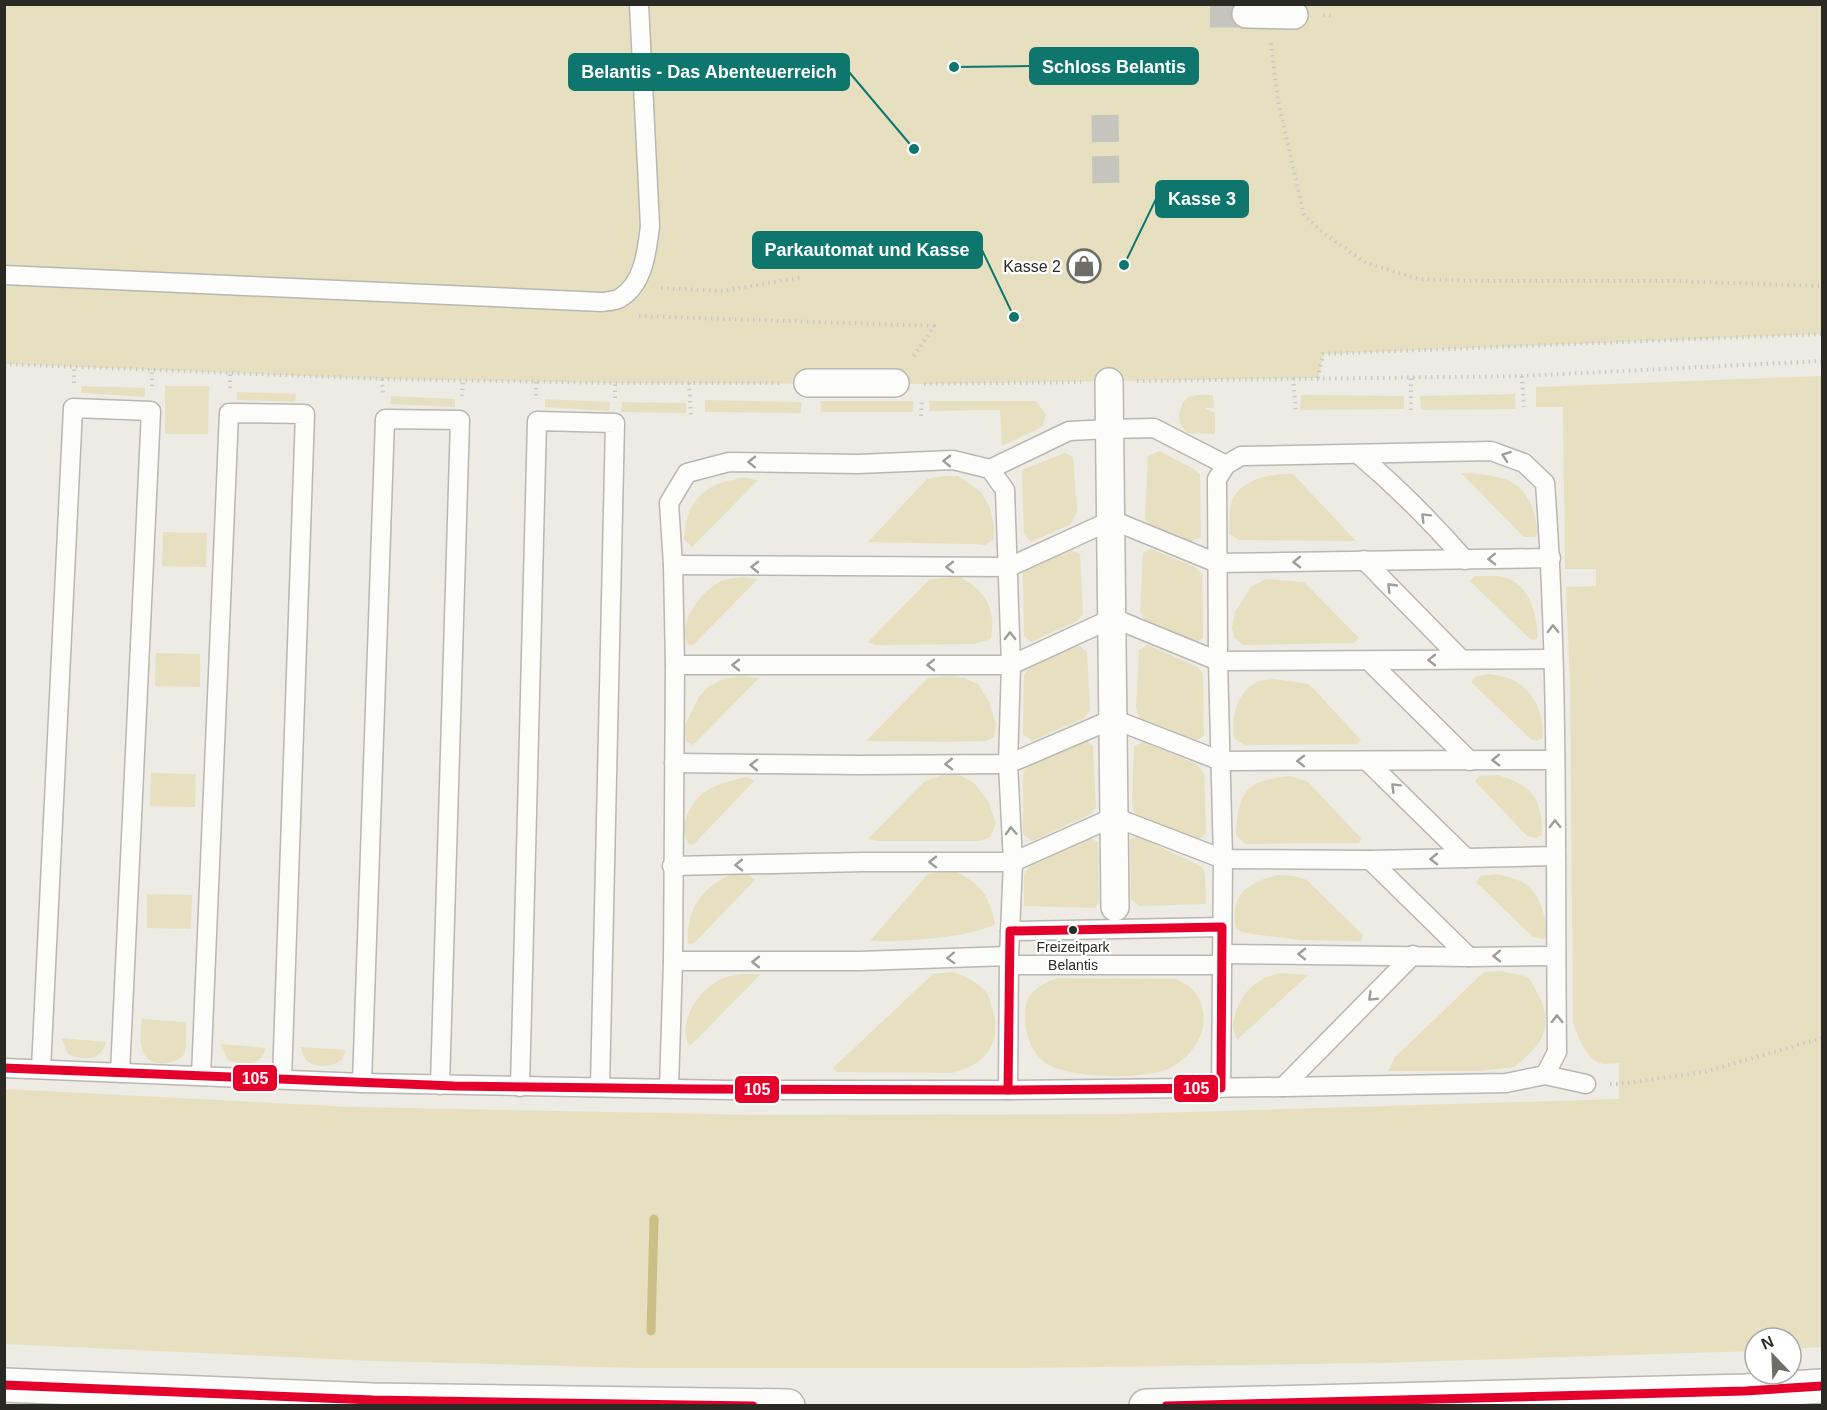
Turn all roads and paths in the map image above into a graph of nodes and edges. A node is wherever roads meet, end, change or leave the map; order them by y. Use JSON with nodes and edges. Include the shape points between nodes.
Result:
{"nodes":[{"id":1,"x":639,"y":4,"type":"edge"},
{"id":2,"x":1270,"y":14,"type":"dead end"},
{"id":3,"x":4,"y":275,"type":"edge"},
{"id":4,"x":802,"y":277,"type":"dead end"},
{"id":5,"x":633,"y":286,"type":"junction"},
{"id":6,"x":1822,"y":286,"type":"edge"},
{"id":7,"x":1822,"y":334,"type":"edge"},
{"id":8,"x":1822,"y":361,"type":"edge"},
{"id":9,"x":4,"y":364,"type":"edge"},
{"id":10,"x":1522,"y":376,"type":"junction"},
{"id":11,"x":1293,"y":378,"type":"junction"},
{"id":12,"x":1318,"y":378,"type":"junction"},
{"id":13,"x":1411,"y":378,"type":"junction"},
{"id":14,"x":1200,"y":380,"type":"dead end"},
{"id":15,"x":1109,"y":382,"type":"dead end"},
{"id":16,"x":689,"y":383,"type":"junction"},
{"id":17,"x":808,"y":383,"type":"joint"},
{"id":18,"x":895,"y":383,"type":"joint"},
{"id":19,"x":1019,"y":383,"type":"dead end"},
{"id":20,"x":1524,"y":407,"type":"dead end"},
{"id":21,"x":1411,"y":410,"type":"dead end"},
{"id":22,"x":1296,"y":412,"type":"dead end"},
{"id":23,"x":691,"y":416,"type":"dead end"},
{"id":24,"x":1110,"y":429,"type":"junction"},
{"id":25,"x":1358,"y":454,"type":"junction"},
{"id":26,"x":1226,"y":465,"type":"junction"},
{"id":27,"x":990,"y":469,"type":"junction"},
{"id":28,"x":1112,"y":520,"type":"junction"},
{"id":29,"x":1551,"y":558,"type":"junction"},
{"id":30,"x":1364,"y":560,"type":"junction"},
{"id":31,"x":1465,"y":560,"type":"junction"},
{"id":32,"x":1217,"y":563,"type":"junction"},
{"id":33,"x":673,"y":565,"type":"junction"},
{"id":34,"x":1009,"y":567,"type":"junction"},
{"id":35,"x":1113,"y":618,"type":"junction"},
{"id":36,"x":1461,"y":659,"type":"junction"},
{"id":37,"x":1553,"y":659,"type":"junction"},
{"id":38,"x":1218,"y":661,"type":"junction"},
{"id":39,"x":1369,"y":661,"type":"junction"},
{"id":40,"x":675,"y":665,"type":"junction"},
{"id":41,"x":1011,"y":665,"type":"junction"},
{"id":42,"x":1113,"y":719,"type":"junction"},
{"id":43,"x":1555,"y":760,"type":"junction"},
{"id":44,"x":1221,"y":761,"type":"junction"},
{"id":45,"x":1368,"y":761,"type":"junction"},
{"id":46,"x":1470,"y":761,"type":"junction"},
{"id":47,"x":674,"y":763,"type":"junction"},
{"id":48,"x":1008,"y":764,"type":"junction"},
{"id":49,"x":1114,"y":817,"type":"junction"},
{"id":50,"x":1556,"y":856,"type":"junction"},
{"id":51,"x":1466,"y":858,"type":"junction"},
{"id":52,"x":1223,"y":859,"type":"junction"},
{"id":53,"x":1370,"y":860,"type":"junction"},
{"id":54,"x":1013,"y":862,"type":"junction"},
{"id":55,"x":672,"y":866,"type":"junction"},
{"id":56,"x":1115,"y":907,"type":"dead end"},
{"id":57,"x":1222,"y":927,"type":"junction"},
{"id":58,"x":1010,"y":931,"type":"junction"},
{"id":59,"x":1413,"y":955,"type":"junction"},
{"id":60,"x":1556,"y":956,"type":"junction"},
{"id":61,"x":1469,"y":957,"type":"junction"},
{"id":62,"x":1222,"y":959,"type":"junction"},
{"id":63,"x":1009,"y":960,"type":"junction"},
{"id":64,"x":673,"y":961,"type":"junction"},
{"id":65,"x":1822,"y":1038,"type":"edge"},
{"id":66,"x":4,"y":1068,"type":"edge"},
{"id":67,"x":41,"y":1070,"type":"junction"},
{"id":68,"x":120,"y":1073,"type":"junction"},
{"id":69,"x":1545,"y":1075,"type":"junction"},
{"id":70,"x":201,"y":1076,"type":"junction"},
{"id":71,"x":282,"y":1079,"type":"junction"},
{"id":72,"x":362,"y":1083,"type":"junction"},
{"id":73,"x":1586,"y":1084,"type":"joint"},
{"id":74,"x":440,"y":1085,"type":"junction"},
{"id":75,"x":520,"y":1087,"type":"junction"},
{"id":76,"x":600,"y":1087,"type":"junction"},
{"id":77,"x":1283,"y":1087,"type":"junction"},
{"id":78,"x":669,"y":1088,"type":"junction"},
{"id":79,"x":1221,"y":1089,"type":"junction"},
{"id":80,"x":1008,"y":1090,"type":"junction"},
{"id":81,"x":4,"y":1385,"type":"edge"},
{"id":82,"x":1822,"y":1386,"type":"edge"},
{"id":83,"x":788,"y":1406,"type":"edge"},
{"id":84,"x":1146,"y":1406,"type":"edge"}],
"edges":[{"from":1,"to":5,"type":"lane","via":[[650,226],[645,260]]},
{"from":2,"to":6,"type":"path","via":[[1278,101],[1304,214],[1366,263],[1419,279]]},
{"from":3,"to":5,"type":"lane","via":[[602,302],[620,298]]},
{"from":4,"to":5,"type":"path","via":[[723,291]]},
{"from":7,"to":12,"type":"path","via":[[1323,354]]},
{"from":8,"to":10,"type":"path"},
{"from":9,"to":16,"type":"path","via":[[382,379]]},
{"from":10,"to":13,"type":"path"},
{"from":10,"to":20,"type":"path"},
{"from":11,"to":12,"type":"path"},
{"from":11,"to":14,"type":"path"},
{"from":11,"to":22,"type":"path"},
{"from":12,"to":13,"type":"path"},
{"from":13,"to":21,"type":"path"},
{"from":15,"to":24,"type":"street"},
{"from":16,"to":17,"type":"path"},
{"from":16,"to":23,"type":"path"},
{"from":17,"to":18,"type":"street"},
{"from":18,"to":19,"type":"path"},
{"from":24,"to":26,"type":"lane","via":[[1154,428]]},
{"from":24,"to":27,"type":"lane","via":[[1069,431]]},
{"from":24,"to":28,"type":"street"},
{"from":25,"to":26,"type":"lane","via":[[1241,456]]},
{"from":29,"to":25,"type":"lane","one_way":true,"via":[[1545,483],[1524,463],[1491,451]]},
{"from":31,"to":25,"type":"lane","one_way":true},
{"from":26,"to":32,"type":"lane","via":[[1217,479]]},
{"from":27,"to":33,"type":"lane","one_way":true,"via":[[953,460],[858,464],[729,462],[687,473],[669,503]]},
{"from":27,"to":34,"type":"lane","via":[[1005,490]]},
{"from":28,"to":32,"type":"lane"},
{"from":28,"to":34,"type":"lane"},
{"from":28,"to":35,"type":"street"},
{"from":29,"to":31,"type":"lane","one_way":true},
{"from":37,"to":29,"type":"lane","one_way":true},
{"from":30,"to":31,"type":"lane"},
{"from":30,"to":32,"type":"lane","one_way":true},
{"from":36,"to":30,"type":"lane","one_way":true},
{"from":32,"to":38,"type":"lane"},
{"from":34,"to":33,"type":"lane","one_way":true},
{"from":33,"to":40,"type":"lane"},
{"from":41,"to":34,"type":"lane","one_way":true},
{"from":35,"to":38,"type":"lane"},
{"from":35,"to":41,"type":"lane"},
{"from":35,"to":42,"type":"street"},
{"from":36,"to":37,"type":"lane"},
{"from":36,"to":39,"type":"lane","one_way":true},
{"from":37,"to":43,"type":"lane"},
{"from":38,"to":39,"type":"lane"},
{"from":38,"to":44,"type":"lane"},
{"from":39,"to":46,"type":"lane"},
{"from":41,"to":40,"type":"lane","one_way":true},
{"from":40,"to":47,"type":"lane"},
{"from":41,"to":48,"type":"lane"},
{"from":42,"to":44,"type":"lane"},
{"from":42,"to":48,"type":"lane"},
{"from":42,"to":49,"type":"street"},
{"from":43,"to":46,"type":"lane","one_way":true},
{"from":50,"to":43,"type":"lane","one_way":true},
{"from":45,"to":44,"type":"lane","one_way":true},
{"from":44,"to":52,"type":"lane"},
{"from":45,"to":46,"type":"lane"},
{"from":51,"to":45,"type":"lane","one_way":true},
{"from":48,"to":47,"type":"lane","one_way":true},
{"from":47,"to":55,"type":"lane"},
{"from":54,"to":48,"type":"lane","one_way":true},
{"from":49,"to":52,"type":"lane"},
{"from":49,"to":54,"type":"lane"},
{"from":49,"to":56,"type":"street"},
{"from":50,"to":51,"type":"lane"},
{"from":50,"to":60,"type":"lane"},
{"from":51,"to":53,"type":"lane","one_way":true},
{"from":52,"to":53,"type":"lane"},
{"from":52,"to":57,"type":"lane"},
{"from":53,"to":61,"type":"lane"},
{"from":54,"to":55,"type":"lane","one_way":true},
{"from":54,"to":58,"type":"lane"},
{"from":55,"to":64,"type":"lane"},
{"from":57,"to":58,"type":"lane"},
{"from":57,"to":62,"type":"lane"},
{"from":58,"to":63,"type":"lane"},
{"from":59,"to":61,"type":"lane"},
{"from":59,"to":62,"type":"lane","one_way":true},
{"from":59,"to":77,"type":"lane","one_way":true},
{"from":60,"to":61,"type":"lane","one_way":true},
{"from":69,"to":60,"type":"lane","one_way":true,"via":[[1557,1052]]},
{"from":62,"to":63,"type":"lane"},
{"from":62,"to":79,"type":"lane"},
{"from":63,"to":64,"type":"lane","one_way":true},
{"from":63,"to":80,"type":"lane"},
{"from":64,"to":78,"type":"lane"},
{"from":65,"to":73,"type":"path","via":[[1704,1072],[1619,1084]]},
{"from":66,"to":67,"type":"lane"},
{"from":67,"to":68,"type":"lane"},
{"from":67,"to":68,"type":"lane","via":[[73,408],[151,411]]},
{"from":68,"to":70,"type":"lane"},
{"from":69,"to":73,"type":"lane"},
{"from":69,"to":77,"type":"lane","via":[[1506,1083]]},
{"from":70,"to":71,"type":"lane"},
{"from":70,"to":71,"type":"lane","via":[[229,413],[305,414]]},
{"from":71,"to":72,"type":"lane"},
{"from":72,"to":74,"type":"lane"},
{"from":72,"to":74,"type":"lane","via":[[385,419],[460,420]]},
{"from":74,"to":75,"type":"lane"},
{"from":75,"to":76,"type":"lane"},
{"from":75,"to":76,"type":"lane","via":[[537,421],[615,423]]},
{"from":76,"to":78,"type":"lane"},
{"from":77,"to":79,"type":"lane"},
{"from":78,"to":80,"type":"lane"},
{"from":79,"to":80,"type":"lane"},
{"from":81,"to":83,"type":"highway","via":[[373,1400]]},
{"from":82,"to":84,"type":"highway"}]}
